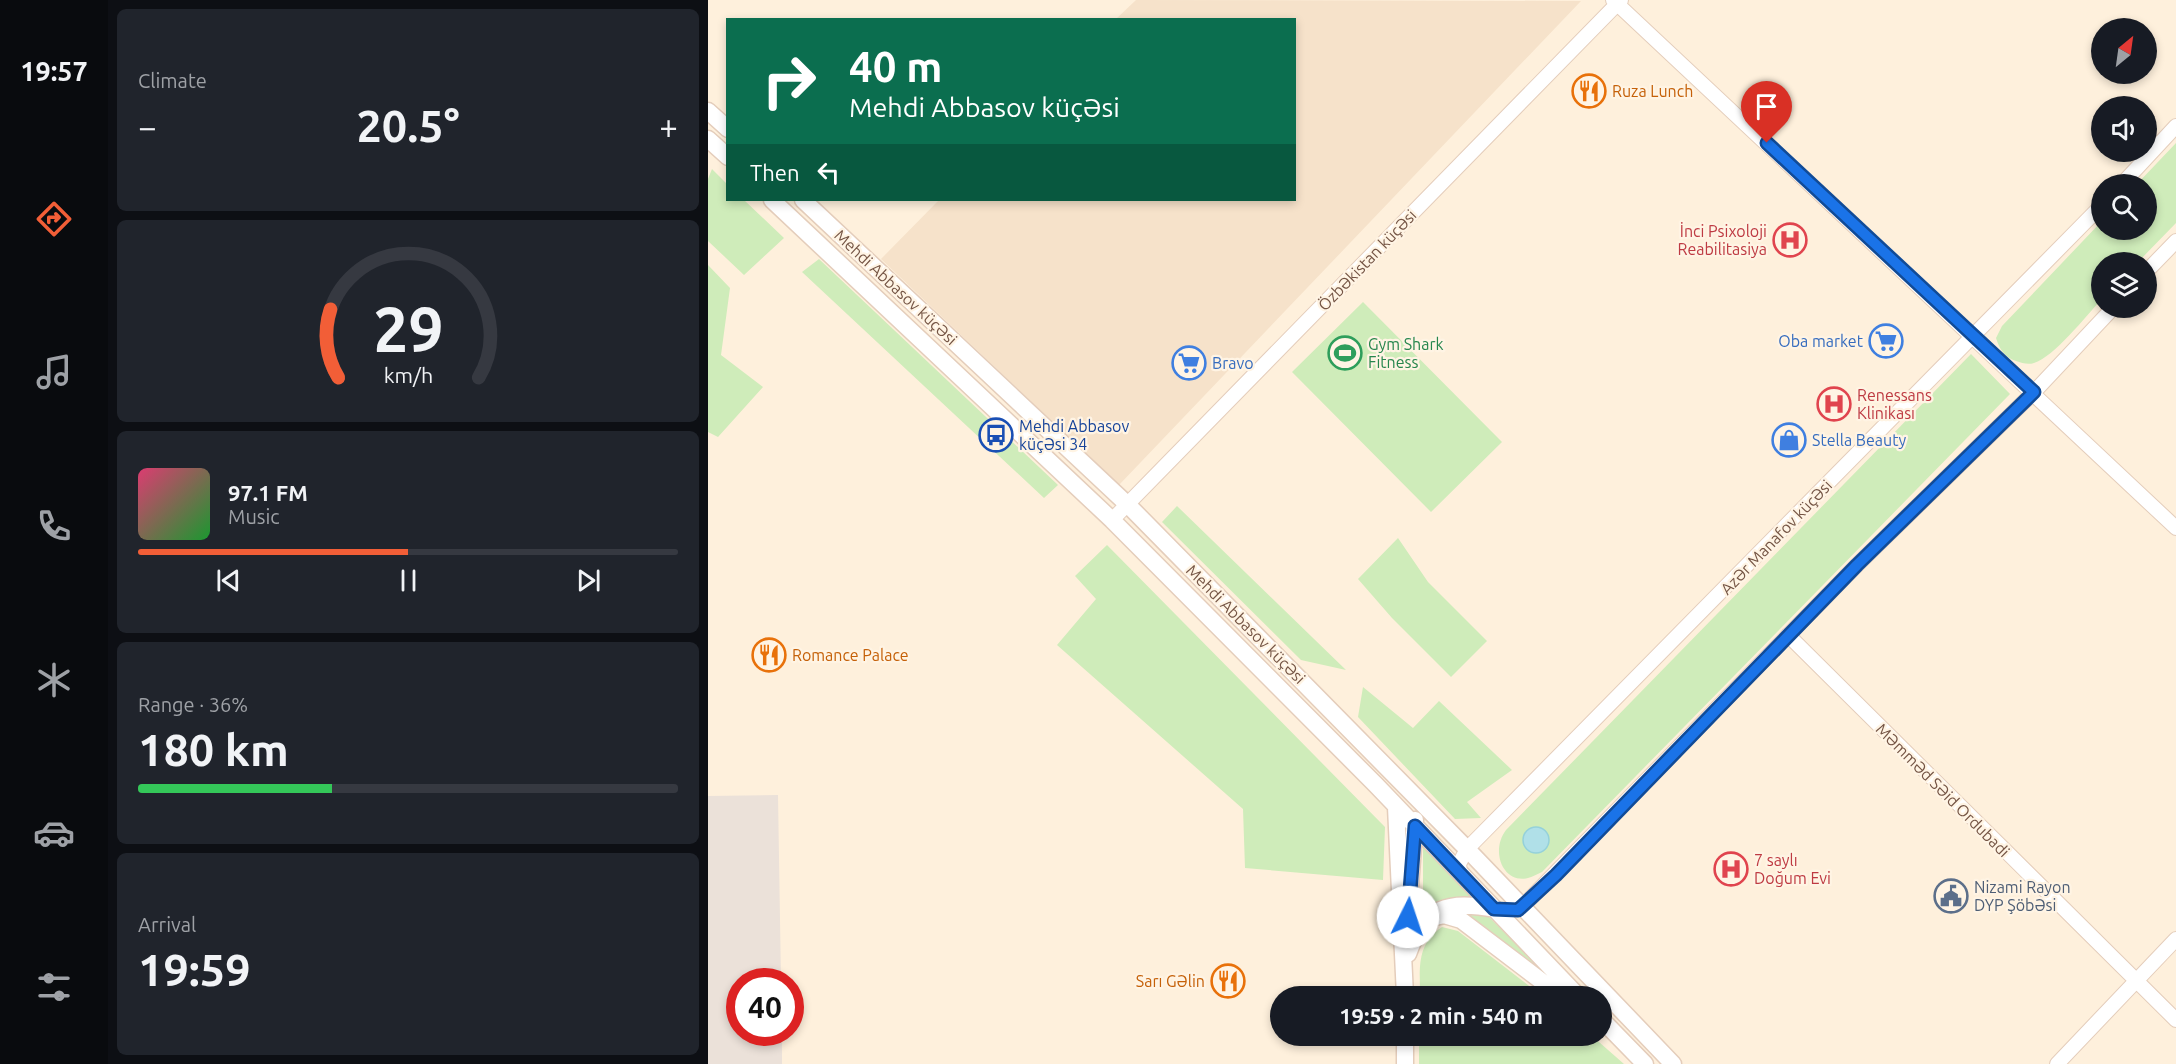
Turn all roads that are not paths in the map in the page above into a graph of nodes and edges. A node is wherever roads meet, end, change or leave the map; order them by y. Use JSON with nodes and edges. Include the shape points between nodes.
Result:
{"nodes":[{"id":1,"x":1617,"y":1,"type":"edge"},
{"id":2,"x":708,"y":111,"type":"edge"},
{"id":3,"x":2176,"y":126,"type":"edge"},
{"id":4,"x":726,"y":127,"type":"edge"},
{"id":5,"x":708,"y":139,"type":"edge"},
{"id":6,"x":726,"y":155,"type":"edge"},
{"id":7,"x":2131,"y":174,"type":"edge"},
{"id":8,"x":773,"y":201,"type":"edge"},
{"id":9,"x":804,"y":201,"type":"edge"},
{"id":10,"x":2091,"y":216,"type":"edge"},
{"id":11,"x":2176,"y":241,"type":"edge"},
{"id":12,"x":2157,"y":261,"type":"edge"},
{"id":13,"x":2104,"y":318,"type":"edge"},
{"id":14,"x":1972,"y":336,"type":"junction"},
{"id":15,"x":2034,"y":392,"type":"junction"},
{"id":16,"x":1129,"y":506,"type":"junction"},
{"id":17,"x":1112,"y":520,"type":"junction"},
{"id":18,"x":2176,"y":528,"type":"edge"},
{"id":19,"x":1788,"y":635,"type":"junction"},
{"id":20,"x":1417,"y":798,"type":"junction"},
{"id":21,"x":1396,"y":807,"type":"junction"},
{"id":22,"x":1415,"y":826,"type":"junction"},
{"id":23,"x":1467,"y":849,"type":"junction"},
{"id":24,"x":1460,"y":873,"type":"junction"},
{"id":25,"x":1523,"y":906,"type":"junction"},
{"id":26,"x":1494,"y":909,"type":"junction"},
{"id":27,"x":1427,"y":919,"type":"junction"},
{"id":28,"x":2176,"y":939,"type":"edge"},
{"id":29,"x":1405,"y":963,"type":"junction"},
{"id":30,"x":2136,"y":982,"type":"junction"},
{"id":31,"x":1405,"y":986,"type":"edge"},
{"id":32,"x":1548,"y":986,"type":"edge"},
{"id":33,"x":1568,"y":986,"type":"edge"},
{"id":34,"x":2176,"y":1020,"type":"edge"},
{"id":35,"x":1612,"y":1030,"type":"edge"},
{"id":36,"x":1612,"y":1036,"type":"edge"},
{"id":37,"x":1405,"y":1046,"type":"edge"},
{"id":38,"x":1641,"y":1060,"type":"edge"},
{"id":39,"x":1405,"y":1064,"type":"edge"},
{"id":40,"x":1673,"y":1064,"type":"edge"},
{"id":41,"x":2057,"y":1064,"type":"edge"}],
"edges":[{"from":1,"to":14,"type":"street"},
{"from":1,"to":16,"type":"street","name":"Özbəkistan küçəsi"},
{"from":2,"to":4,"type":"street"},
{"from":3,"to":7,"type":"street"},
{"from":5,"to":6,"type":"street"},
{"from":8,"to":17,"type":"street","name":"Mehdi Abbasov küçəsi"},
{"from":9,"to":16,"type":"street","name":"Mehdi Abbasov küçəsi"},
{"from":10,"to":14,"type":"street","name":"Azər Manafov küçəsi"},
{"from":11,"to":12,"type":"street"},
{"from":13,"to":15,"type":"street"},
{"from":14,"to":15,"type":"street"},
{"from":14,"to":23,"type":"street","name":"Azər Manafov küçəsi"},
{"from":15,"to":18,"type":"street"},
{"from":15,"to":19,"type":"street"},
{"from":16,"to":17,"type":"street","name":"Özbəkistan küçəsi"},
{"from":16,"to":20,"type":"street","name":"Mehdi Abbasov küçəsi"},
{"from":17,"to":21,"type":"street","name":"Mehdi Abbasov küçəsi"},
{"from":19,"to":25,"type":"street"},
{"from":19,"to":30,"type":"street","name":"Məmməd Səid Ordubadi"},
{"from":20,"to":22,"type":"street"},
{"from":20,"to":23,"type":"street","name":"Mehdi Abbasov küçəsi"},
{"from":21,"to":22,"type":"street","name":"Mehdi Abbasov küçəsi"},
{"from":21,"to":29,"type":"street"},
{"from":22,"to":24,"type":"street","name":"Mehdi Abbasov küçəsi"},
{"from":22,"to":29,"type":"street"},
{"from":23,"to":24,"type":"street","name":"Azər Manafov küçəsi","via":[[1459,864]]},
{"from":23,"to":25,"type":"street","name":"Mehdi Abbasov küçəsi"},
{"from":24,"to":26,"type":"street","name":"Mehdi Abbasov küçəsi"},
{"from":25,"to":26,"type":"street","via":[[1511,911]]},
{"from":25,"to":40,"type":"street","name":"Mehdi Abbasov küçəsi"},
{"from":26,"to":27,"type":"street","via":[[1452,905]]},
{"from":26,"to":33,"type":"street","name":"Mehdi Abbasov küçəsi"},
{"from":27,"to":29,"type":"street","via":[[1417,931]]},
{"from":27,"to":32,"type":"street","via":[[1444,915],[1461,920]]},
{"from":28,"to":30,"type":"street"},
{"from":29,"to":31,"type":"street"},
{"from":30,"to":34,"type":"street","name":"Məmməd Səid Ordubadi"},
{"from":30,"to":41,"type":"street"},
{"from":35,"to":38,"type":"street"},
{"from":36,"to":38,"type":"street"},
{"from":37,"to":39,"type":"street"}]}
